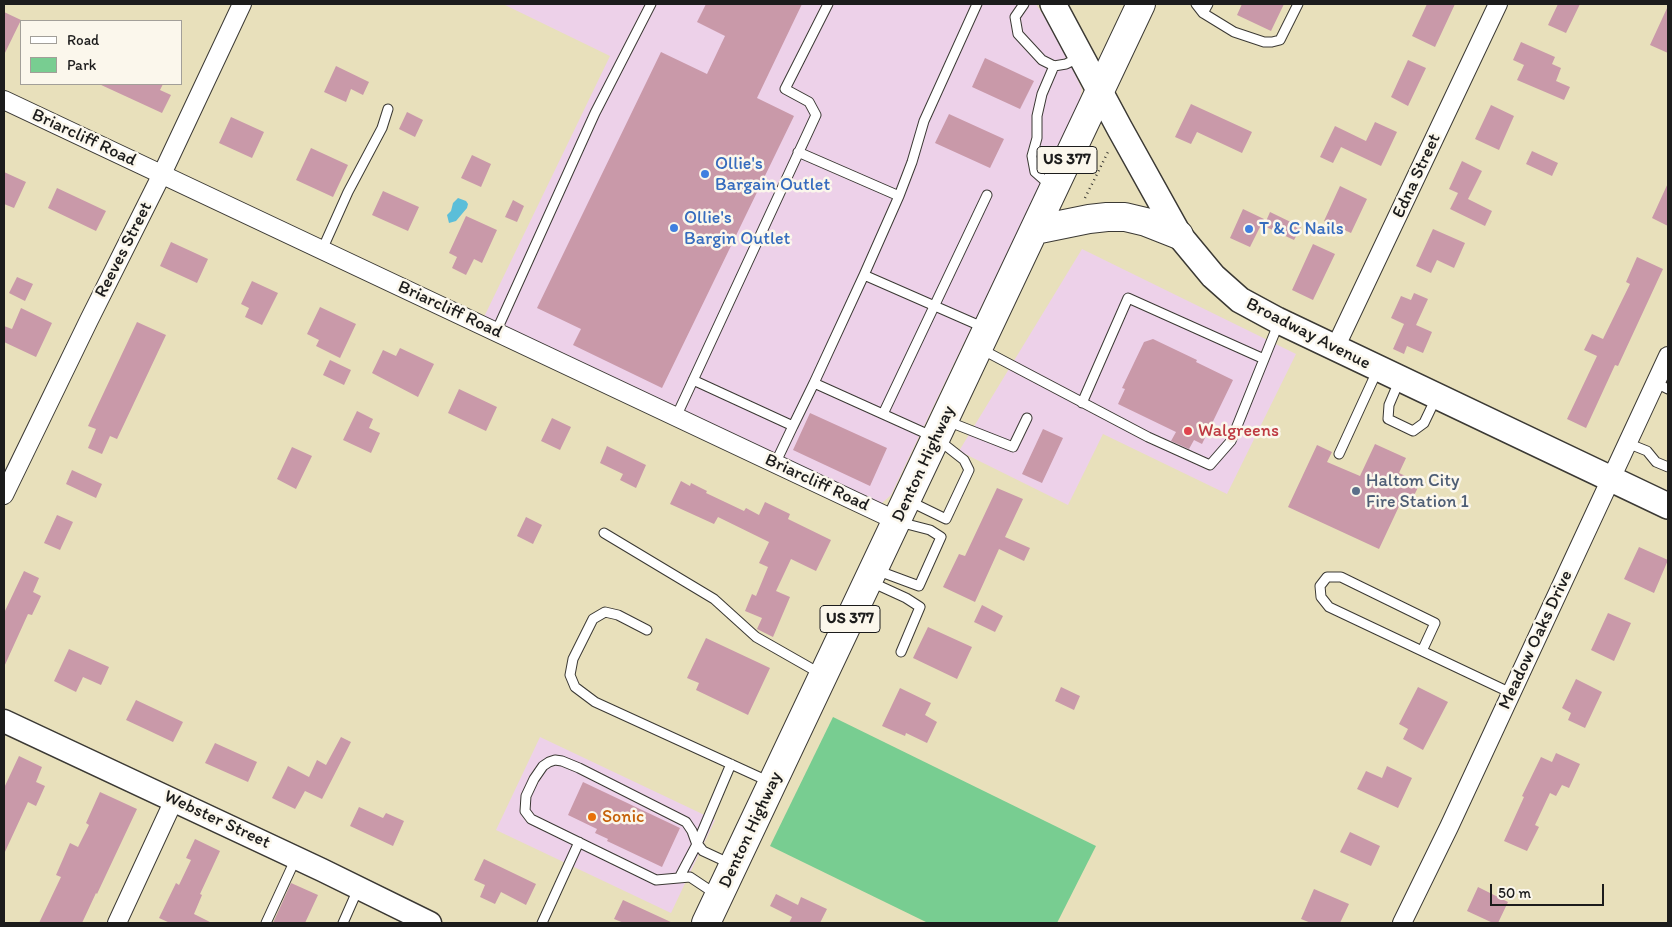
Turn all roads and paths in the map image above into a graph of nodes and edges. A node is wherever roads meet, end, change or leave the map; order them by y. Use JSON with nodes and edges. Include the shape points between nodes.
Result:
{"nodes":[{"id":1,"x":242,"y":4,"type":"edge"},
{"id":2,"x":651,"y":4,"type":"edge"},
{"id":3,"x":828,"y":4,"type":"edge"},
{"id":4,"x":977,"y":4,"type":"edge"},
{"id":5,"x":1024,"y":4,"type":"edge"},
{"id":6,"x":1053,"y":4,"type":"edge"},
{"id":7,"x":1141,"y":4,"type":"edge"},
{"id":8,"x":1196,"y":4,"type":"edge"},
{"id":9,"x":1208,"y":4,"type":"edge"},
{"id":10,"x":1298,"y":4,"type":"edge"},
{"id":11,"x":1498,"y":4,"type":"edge"},
{"id":12,"x":1203,"y":13,"type":"junction"},
{"id":13,"x":1082,"y":56,"type":"junction"},
{"id":14,"x":1054,"y":66,"type":"junction"},
{"id":15,"x":1100,"y":90,"type":"junction"},
{"id":16,"x":4,"y":100,"type":"edge"},
{"id":17,"x":388,"y":110,"type":"dead end"},
{"id":18,"x":798,"y":152,"type":"junction"},
{"id":19,"x":1108,"y":152,"type":"dead end"},
{"id":20,"x":162,"y":174,"type":"junction"},
{"id":21,"x":1054,"y":188,"type":"junction"},
{"id":22,"x":987,"y":195,"type":"dead end"},
{"id":23,"x":899,"y":196,"type":"junction"},
{"id":24,"x":1086,"y":204,"type":"dead end"},
{"id":25,"x":1035,"y":230,"type":"junction"},
{"id":26,"x":1179,"y":235,"type":"junction"},
{"id":27,"x":322,"y":250,"type":"junction"},
{"id":28,"x":864,"y":275,"type":"junction"},
{"id":29,"x":934,"y":306,"type":"junction"},
{"id":30,"x":1280,"y":322,"type":"junction"},
{"id":31,"x":496,"y":332,"type":"junction"},
{"id":32,"x":983,"y":339,"type":"junction"},
{"id":33,"x":1335,"y":348,"type":"junction"},
{"id":34,"x":1668,"y":356,"type":"edge"},
{"id":35,"x":1264,"y":359,"type":"junction"},
{"id":36,"x":1389,"y":374,"type":"junction"},
{"id":37,"x":693,"y":380,"type":"junction"},
{"id":38,"x":814,"y":383,"type":"junction"},
{"id":39,"x":1662,"y":386,"type":"edge"},
{"id":40,"x":1437,"y":396,"type":"junction"},
{"id":41,"x":1082,"y":403,"type":"junction"},
{"id":42,"x":882,"y":414,"type":"junction"},
{"id":43,"x":676,"y":417,"type":"junction"},
{"id":44,"x":1028,"y":418,"type":"dead end"},
{"id":45,"x":793,"y":426,"type":"junction"},
{"id":46,"x":940,"y":429,"type":"junction"},
{"id":47,"x":1627,"y":443,"type":"junction"},
{"id":48,"x":1339,"y":454,"type":"dead end"},
{"id":49,"x":776,"y":464,"type":"junction"},
{"id":50,"x":1668,"y":467,"type":"edge"},
{"id":51,"x":1610,"y":478,"type":"junction"},
{"id":52,"x":4,"y":496,"type":"edge"},
{"id":53,"x":1668,"y":506,"type":"edge"},
{"id":54,"x":902,"y":510,"type":"junction"},
{"id":55,"x":604,"y":533,"type":"dead end"},
{"id":56,"x":871,"y":575,"type":"junction"},
{"id":57,"x":647,"y":630,"type":"dead end"},
{"id":58,"x":1422,"y":651,"type":"junction"},
{"id":59,"x":901,"y":652,"type":"dead end"},
{"id":60,"x":824,"y":676,"type":"junction"},
{"id":61,"x":1511,"y":693,"type":"junction"},
{"id":62,"x":4,"y":720,"type":"edge"},
{"id":63,"x":731,"y":764,"type":"junction"},
{"id":64,"x":773,"y":783,"type":"junction"},
{"id":65,"x":174,"y":800,"type":"junction"},
{"id":66,"x":579,"y":842,"type":"junction"},
{"id":67,"x":697,"y":844,"type":"junction"},
{"id":68,"x":296,"y":858,"type":"junction"},
{"id":69,"x":734,"y":866,"type":"junction"},
{"id":70,"x":679,"y":878,"type":"junction"},
{"id":71,"x":358,"y":887,"type":"junction"},
{"id":72,"x":719,"y":896,"type":"junction"},
{"id":73,"x":418,"y":920,"type":"edge"},
{"id":74,"x":117,"y":923,"type":"edge"},
{"id":75,"x":266,"y":923,"type":"edge"},
{"id":76,"x":343,"y":923,"type":"edge"},
{"id":77,"x":542,"y":923,"type":"edge"},
{"id":78,"x":706,"y":923,"type":"edge"},
{"id":79,"x":1402,"y":923,"type":"edge"}],
"edges":[{"from":1,"to":20,"type":"street","name":"Reeves Street"},
{"from":2,"to":31,"type":"lane","via":[[595,113]]},
{"from":3,"to":18,"type":"lane","via":[[785,89],[809,102],[816,115]]},
{"from":4,"to":23,"type":"lane","via":[[924,121]]},
{"from":5,"to":14,"type":"lane","via":[[1015,17],[1018,34],[1042,60]]},
{"from":6,"to":13,"type":"main road","name":"Broadway Avenue"},
{"from":7,"to":15,"type":"main road","name":"Denton Highway","number":"US 377"},
{"from":8,"to":12,"type":"lane"},
{"from":9,"to":12,"type":"lane"},
{"from":10,"to":12,"type":"lane","via":[[1280,40],[1272,42],[1234,32]]},
{"from":11,"to":33,"type":"street","name":"Edna Street"},
{"from":13,"to":14,"type":"lane"},
{"from":13,"to":15,"type":"main road","name":"Broadway Avenue"},
{"from":14,"to":21,"type":"lane","via":[[1042,94],[1032,156],[1035,172]]},
{"from":15,"to":21,"type":"main road","name":"Denton Highway","number":"US 377"},
{"from":15,"to":26,"type":"main road","name":"Broadway Avenue"},
{"from":16,"to":20,"type":"street","name":"Briarcliff Road"},
{"from":17,"to":27,"type":"lane"},
{"from":18,"to":23,"type":"lane"},
{"from":18,"to":37,"type":"lane"},
{"from":19,"to":24,"type":"path","via":[[1085,198]]},
{"from":20,"to":27,"type":"street","name":"Briarcliff Road"},
{"from":20,"to":52,"type":"street","name":"Reeves Street"},
{"from":21,"to":25,"type":"main road","name":"Denton Highway","number":"US 377"},
{"from":22,"to":29,"type":"lane"},
{"from":23,"to":28,"type":"lane"},
{"from":25,"to":26,"type":"main road","via":[[1089,219],[1125,217]]},
{"from":25,"to":32,"type":"main road","name":"Denton Highway","number":"US 377"},
{"from":26,"to":30,"type":"main road","name":"Broadway Avenue","via":[[1220,283],[1240,300]]},
{"from":27,"to":31,"type":"street","name":"Briarcliff Road"},
{"from":28,"to":29,"type":"lane"},
{"from":28,"to":38,"type":"lane"},
{"from":29,"to":32,"type":"lane"},
{"from":29,"to":42,"type":"lane"},
{"from":30,"to":33,"type":"main road","name":"Broadway Avenue"},
{"from":30,"to":35,"type":"lane"},
{"from":31,"to":43,"type":"street","name":"Briarcliff Road"},
{"from":32,"to":41,"type":"lane"},
{"from":32,"to":46,"type":"main road","name":"Denton Highway","number":"US 377"},
{"from":33,"to":36,"type":"main road","name":"Broadway Avenue"},
{"from":34,"to":39,"type":"street","name":"Meadow Oaks Drive"},
{"from":35,"to":41,"type":"lane","via":[[1231,441],[1210,465]]},
{"from":35,"to":41,"type":"lane","via":[[1128,298]]},
{"from":36,"to":40,"type":"main road","name":"Broadway Avenue"},
{"from":36,"to":40,"type":"lane","via":[[1388,419],[1413,431],[1424,423]]},
{"from":36,"to":48,"type":"lane"},
{"from":37,"to":43,"type":"lane"},
{"from":37,"to":45,"type":"lane"},
{"from":38,"to":42,"type":"lane"},
{"from":38,"to":45,"type":"lane"},
{"from":39,"to":47,"type":"street","name":"Meadow Oaks Drive"},
{"from":40,"to":51,"type":"main road","name":"Broadway Avenue"},
{"from":42,"to":46,"type":"lane"},
{"from":43,"to":49,"type":"street","name":"Briarcliff Road"},
{"from":44,"to":46,"type":"lane","via":[[1013,447]]},
{"from":45,"to":49,"type":"lane"},
{"from":46,"to":54,"type":"main road","name":"Denton Highway","number":"US 377"},
{"from":46,"to":54,"type":"lane","via":[[969,470],[946,519]]},
{"from":47,"to":50,"type":"lane","via":[[1647,451],[1656,462]]},
{"from":47,"to":51,"type":"street","name":"Meadow Oaks Drive"},
{"from":49,"to":54,"type":"street","name":"Briarcliff Road"},
{"from":51,"to":53,"type":"main road","name":"Broadway Avenue"},
{"from":51,"to":61,"type":"street","name":"Meadow Oaks Drive"},
{"from":54,"to":56,"type":"main road","name":"Denton Highway","number":"US 377"},
{"from":54,"to":56,"type":"lane","via":[[941,537],[918,586]]},
{"from":55,"to":60,"type":"lane","via":[[714,599],[756,638]]},
{"from":56,"to":59,"type":"lane","via":[[920,607]]},
{"from":56,"to":60,"type":"main road","name":"Denton Highway","number":"US 377"},
{"from":57,"to":63,"type":"lane","via":[[618,614],[605,612],[593,619],[573,659],[570,675],[575,687],[595,702]]},
{"from":58,"to":58,"type":"lane","via":[[1329,607],[1321,597],[1320,586],[1327,578],[1341,577],[1435,623]]},
{"from":58,"to":61,"type":"lane"},
{"from":60,"to":64,"type":"main road","name":"Denton Highway","number":"US 377"},
{"from":61,"to":79,"type":"street","name":"Meadow Oaks Drive"},
{"from":62,"to":65,"type":"street","name":"Webster Street"},
{"from":63,"to":64,"type":"lane"},
{"from":63,"to":67,"type":"lane"},
{"from":64,"to":69,"type":"main road","name":"Denton Highway","number":"US 377"},
{"from":65,"to":68,"type":"street","name":"Webster Street"},
{"from":65,"to":74,"type":"street"},
{"from":66,"to":67,"type":"lane","via":[[531,819],[525,811],[526,796],[534,779],[549,762],[556,760],[579,768],[686,822]]},
{"from":66,"to":70,"type":"lane","via":[[656,880]]},
{"from":66,"to":77,"type":"lane"},
{"from":67,"to":69,"type":"lane","via":[[710,855]]},
{"from":67,"to":70,"type":"lane"},
{"from":68,"to":71,"type":"street","name":"Webster Street"},
{"from":68,"to":75,"type":"lane"},
{"from":69,"to":72,"type":"main road","name":"Denton Highway","number":"US 377"},
{"from":70,"to":72,"type":"lane","via":[[690,878]]},
{"from":71,"to":73,"type":"street","name":"Webster Street"},
{"from":71,"to":76,"type":"lane"},
{"from":72,"to":78,"type":"main road","name":"Denton Highway","number":"US 377"}]}
